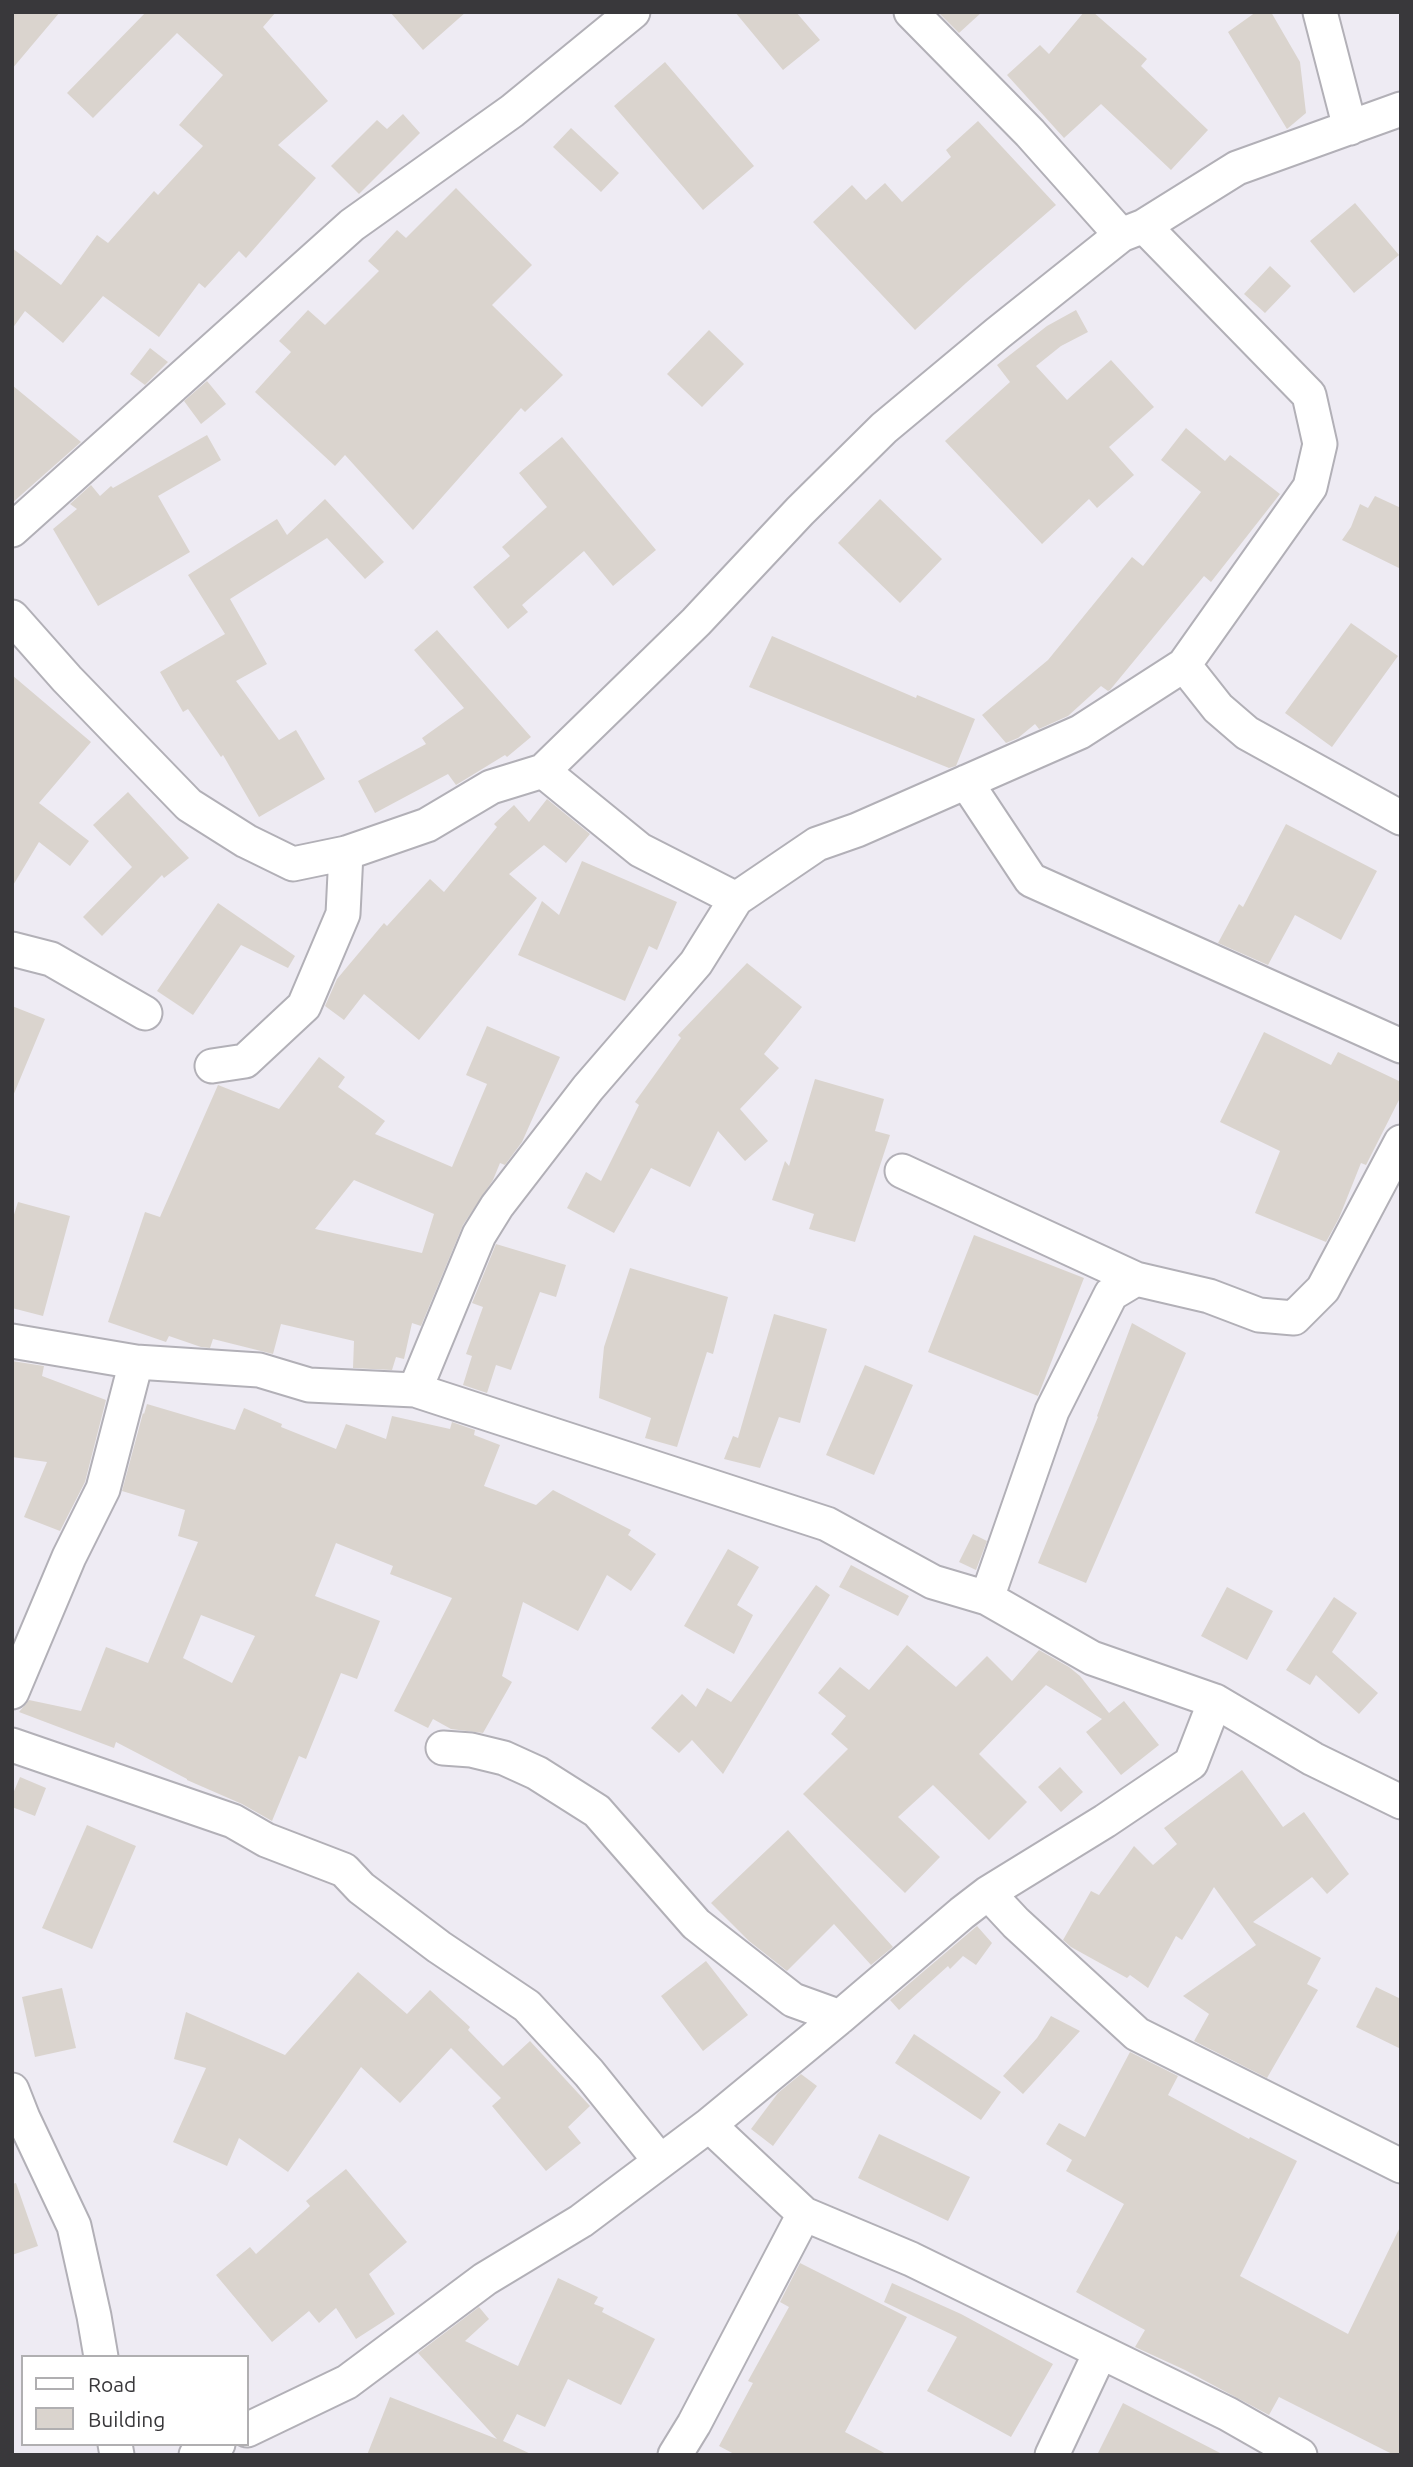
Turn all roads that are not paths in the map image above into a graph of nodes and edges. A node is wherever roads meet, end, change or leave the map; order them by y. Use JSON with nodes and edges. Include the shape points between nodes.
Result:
{"nodes":[{"id":1,"x":633,"y":12,"type":"edge"},
{"id":2,"x":911,"y":12,"type":"edge"},
{"id":3,"x":1320,"y":12,"type":"edge"},
{"id":4,"x":1401,"y":109,"type":"edge"},
{"id":5,"x":1350,"y":128,"type":"junction"},
{"id":6,"x":1133,"y":231,"type":"junction"},
{"id":7,"x":12,"y":530,"type":"edge"},
{"id":8,"x":12,"y":617,"type":"edge"},
{"id":9,"x":1184,"y":665,"type":"junction"},
{"id":10,"x":544,"y":771,"type":"junction"},
{"id":11,"x":967,"y":782,"type":"junction"},
{"id":12,"x":1401,"y":818,"type":"edge"},
{"id":13,"x":346,"y":853,"type":"junction"},
{"id":14,"x":736,"y":899,"type":"junction"},
{"id":15,"x":12,"y":949,"type":"edge"},
{"id":16,"x":145,"y":1013,"type":"dead end"},
{"id":17,"x":1401,"y":1046,"type":"edge"},
{"id":18,"x":212,"y":1066,"type":"dead end"},
{"id":19,"x":1401,"y":1142,"type":"edge"},
{"id":20,"x":902,"y":1171,"type":"dead end"},
{"id":21,"x":1136,"y":1279,"type":"junction"},
{"id":22,"x":12,"y":1341,"type":"edge"},
{"id":23,"x":136,"y":1362,"type":"junction"},
{"id":24,"x":415,"y":1390,"type":"junction"},
{"id":25,"x":987,"y":1598,"type":"junction"},
{"id":26,"x":12,"y":1692,"type":"edge"},
{"id":27,"x":1215,"y":1701,"type":"junction"},
{"id":28,"x":12,"y":1745,"type":"edge"},
{"id":29,"x":443,"y":1748,"type":"dead end"},
{"id":30,"x":1401,"y":1802,"type":"edge"},
{"id":31,"x":988,"y":1893,"type":"junction"},
{"id":32,"x":840,"y":2017,"type":"junction"},
{"id":33,"x":12,"y":2090,"type":"edge"},
{"id":34,"x":709,"y":2125,"type":"junction"},
{"id":35,"x":660,"y":2161,"type":"junction"},
{"id":36,"x":1401,"y":2166,"type":"edge"},
{"id":37,"x":804,"y":2214,"type":"junction"},
{"id":38,"x":1100,"y":2353,"type":"junction"},
{"id":39,"x":101,"y":2355,"type":"edge"},
{"id":40,"x":248,"y":2430,"type":"edge"},
{"id":41,"x":214,"y":2446,"type":"edge"},
{"id":42,"x":197,"y":2455,"type":"edge"},
{"id":43,"x":675,"y":2455,"type":"edge"},
{"id":44,"x":1052,"y":2455,"type":"edge"},
{"id":45,"x":1300,"y":2455,"type":"edge"}],
"edges":[{"from":1,"to":7,"type":"street","via":[[512,111],[352,225]]},
{"from":2,"to":6,"type":"street"},
{"from":3,"to":5,"type":"street"},
{"from":4,"to":5,"type":"street"},
{"from":5,"to":6,"type":"street","via":[[1237,169]]},
{"from":6,"to":9,"type":"street","via":[[1309,395],[1320,444],[1310,488]]},
{"from":6,"to":10,"type":"street","via":[[998,333],[884,428]]},
{"from":8,"to":13,"type":"street","via":[[189,805],[246,841],[293,863]]},
{"from":9,"to":11,"type":"street","via":[[1080,732]]},
{"from":9,"to":12,"type":"street","via":[[1218,708],[1247,733]]},
{"from":10,"to":13,"type":"street","via":[[491,787],[427,825]]},
{"from":10,"to":14,"type":"street","via":[[640,849]]},
{"from":11,"to":14,"type":"street","via":[[817,844]]},
{"from":11,"to":17,"type":"street","via":[[1031,880]]},
{"from":13,"to":18,"type":"street","via":[[343,914],[304,1006],[245,1061]]},
{"from":14,"to":24,"type":"street","via":[[696,963],[587,1088],[496,1206],[479,1234]]},
{"from":15,"to":16,"type":"street","via":[[51,960]]},
{"from":19,"to":21,"type":"street","via":[[1323,1289],[1294,1318],[1259,1315]]},
{"from":20,"to":21,"type":"street"},
{"from":21,"to":25,"type":"street","via":[[1111,1294],[1052,1410]]},
{"from":22,"to":23,"type":"street"},
{"from":23,"to":24,"type":"street","via":[[259,1370],[309,1385]]},
{"from":23,"to":26,"type":"street","via":[[103,1489]]},
{"from":24,"to":25,"type":"street","via":[[827,1524],[933,1582]]},
{"from":25,"to":27,"type":"street","via":[[1092,1658]]},
{"from":27,"to":30,"type":"street","via":[[1313,1759]]},
{"from":27,"to":31,"type":"street","via":[[1191,1763]]},
{"from":28,"to":35,"type":"street","via":[[233,1821],[265,1840],[344,1870],[439,1947],[527,2006]]},
{"from":29,"to":32,"type":"street","via":[[504,1758],[597,1811],[696,1924],[793,2000]]},
{"from":31,"to":32,"type":"street"},
{"from":31,"to":36,"type":"street","via":[[1137,2034]]},
{"from":32,"to":34,"type":"street"},
{"from":33,"to":39,"type":"street","via":[[74,2226]]},
{"from":34,"to":35,"type":"street"},
{"from":34,"to":37,"type":"street"},
{"from":35,"to":40,"type":"street","via":[[581,2221],[485,2279],[347,2382]]},
{"from":37,"to":38,"type":"street","via":[[911,2259]]},
{"from":37,"to":43,"type":"street"},
{"from":38,"to":44,"type":"street"},
{"from":38,"to":45,"type":"street","via":[[1228,2414]]},
{"from":41,"to":42,"type":"street"}]}
